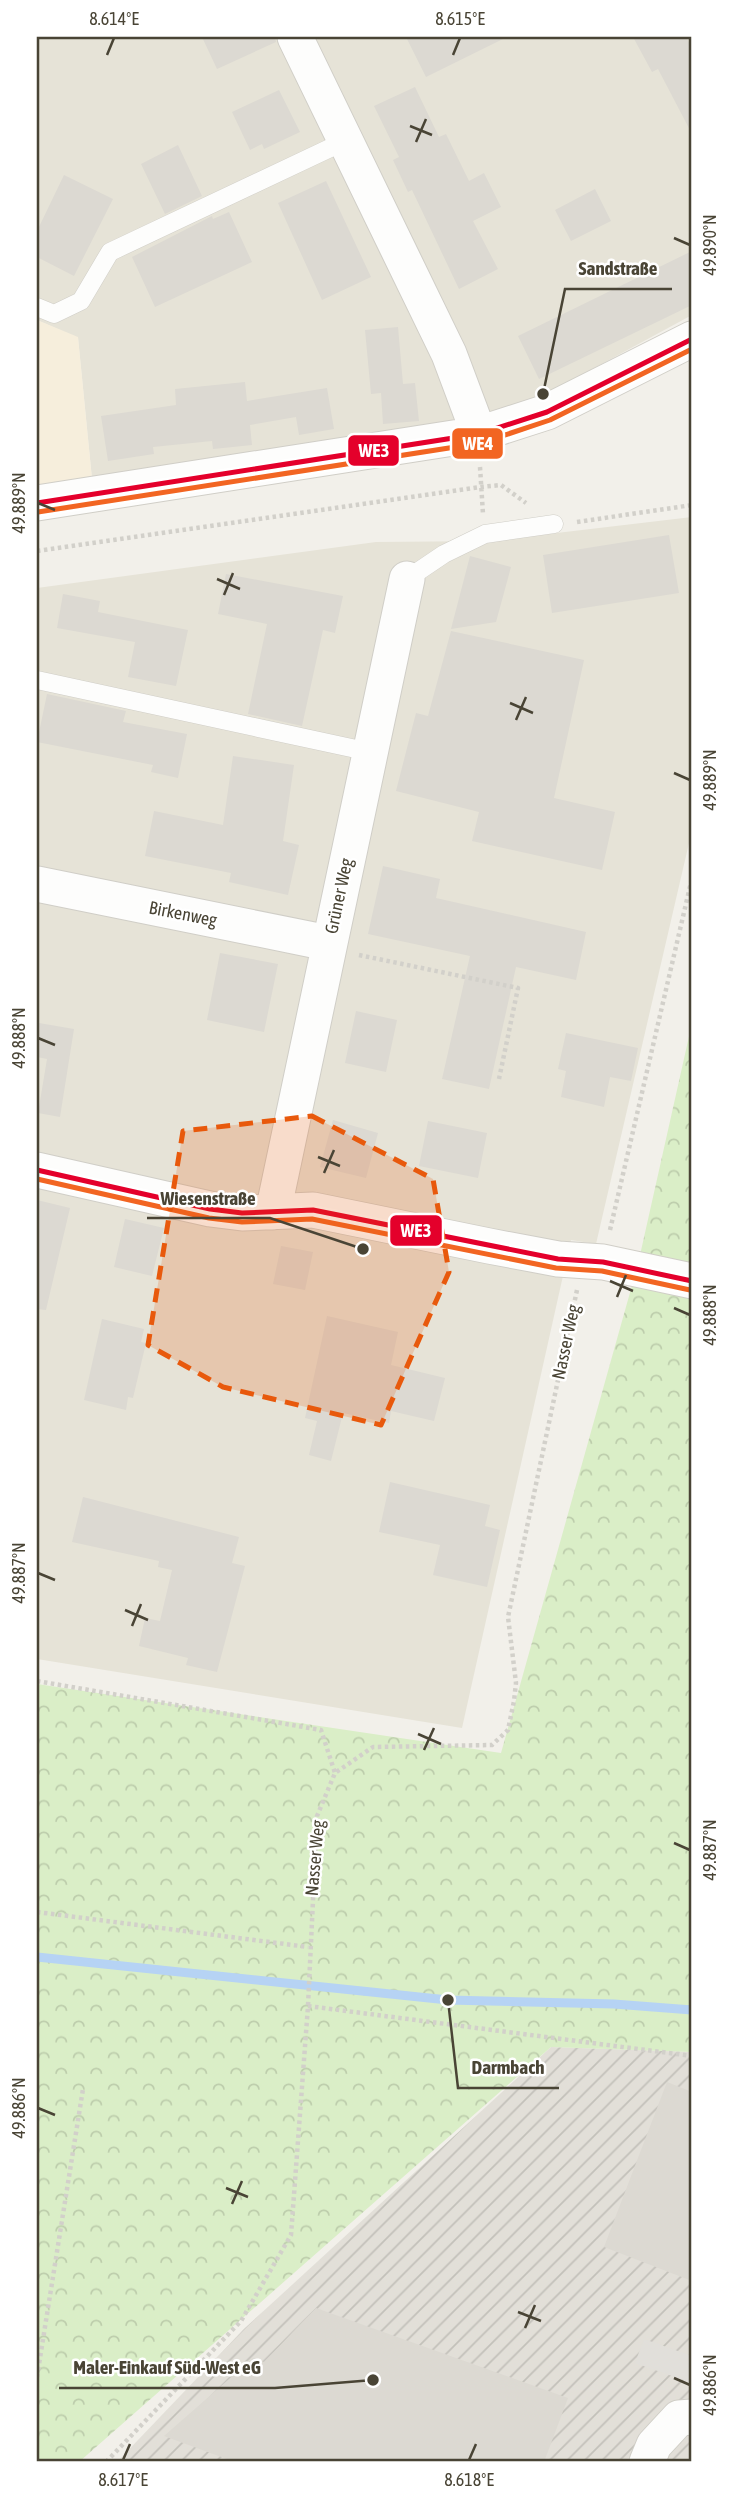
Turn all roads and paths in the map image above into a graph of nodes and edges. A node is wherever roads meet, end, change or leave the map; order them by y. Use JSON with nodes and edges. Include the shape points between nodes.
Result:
{"nodes":[{"id":1,"x":295,"y":37,"type":"edge"},
{"id":2,"x":345,"y":141,"type":"junction"},
{"id":3,"x":37,"y":307,"type":"edge"},
{"id":4,"x":692,"y":339,"type":"edge"},
{"id":5,"x":479,"y":434,"type":"junction"},
{"id":6,"x":37,"y":503,"type":"edge"},
{"id":7,"x":692,"y":505,"type":"edge"},
{"id":8,"x":554,"y":524,"type":"junction"},
{"id":9,"x":37,"y":551,"type":"edge"},
{"id":10,"x":407,"y":579,"type":"joint"},
{"id":11,"x":37,"y":680,"type":"edge"},
{"id":12,"x":370,"y":752,"type":"junction"},
{"id":13,"x":692,"y":878,"type":"edge"},
{"id":14,"x":37,"y":884,"type":"edge"},
{"id":15,"x":328,"y":946,"type":"junction"},
{"id":16,"x":499,"y":1079,"type":"dead end"},
{"id":17,"x":37,"y":1170,"type":"edge"},
{"id":18,"x":272,"y":1212,"type":"junction"},
{"id":19,"x":591,"y":1270,"type":"junction"},
{"id":20,"x":692,"y":1281,"type":"edge"},
{"id":21,"x":37,"y":1681,"type":"edge"},
{"id":22,"x":335,"y":1773,"type":"junction"},
{"id":23,"x":37,"y":1912,"type":"edge"},
{"id":24,"x":308,"y":1947,"type":"junction"},
{"id":25,"x":308,"y":2006,"type":"junction"},
{"id":26,"x":692,"y":2056,"type":"edge"},
{"id":27,"x":83,"y":2089,"type":"dead end"},
{"id":28,"x":37,"y":2377,"type":"edge"},
{"id":29,"x":692,"y":2417,"type":"edge"},
{"id":30,"x":106,"y":2462,"type":"edge"},
{"id":31,"x":647,"y":2462,"type":"edge"}],
"edges":[{"from":1,"to":2,"type":"street"},
{"from":2,"to":3,"type":"lane","via":[[110,252],[81,301],[54,314]]},
{"from":2,"to":5,"type":"street","via":[[449,354]]},
{"from":4,"to":5,"type":"street","via":[[547,412]]},
{"from":5,"to":6,"type":"street"},
{"from":7,"to":8,"type":"path"},
{"from":8,"to":9,"type":"path","via":[[501,485]]},
{"from":8,"to":10,"type":"lane","via":[[485,534]]},
{"from":10,"to":12,"type":"street","name":"Grüner Weg"},
{"from":11,"to":12,"type":"lane"},
{"from":12,"to":15,"type":"street","name":"Grüner Weg"},
{"from":13,"to":19,"type":"path","name":"Nasser Weg"},
{"from":14,"to":15,"type":"street","name":"Birkenweg"},
{"from":15,"to":16,"type":"path","via":[[517,988]]},
{"from":15,"to":18,"type":"street","name":"Grüner Weg"},
{"from":17,"to":18,"type":"street","via":[[210,1209]]},
{"from":18,"to":19,"type":"street","via":[[313,1210],[558,1259]]},
{"from":19,"to":20,"type":"street"},
{"from":19,"to":22,"type":"path","name":"Nasser Weg","via":[[508,1617],[516,1683],[508,1730],[492,1745],[373,1747]]},
{"from":21,"to":22,"type":"path","via":[[321,1730]]},
{"from":22,"to":24,"type":"path","name":"Nasser Weg","via":[[317,1816]]},
{"from":23,"to":24,"type":"path"},
{"from":24,"to":25,"type":"path","name":"Nasser Weg"},
{"from":25,"to":26,"type":"path"},
{"from":25,"to":30,"type":"path","name":"Nasser Weg","via":[[291,2235],[241,2321]]},
{"from":27,"to":28,"type":"path"},
{"from":29,"to":31,"type":"street","via":[[679,2418],[654,2445]]}]}
